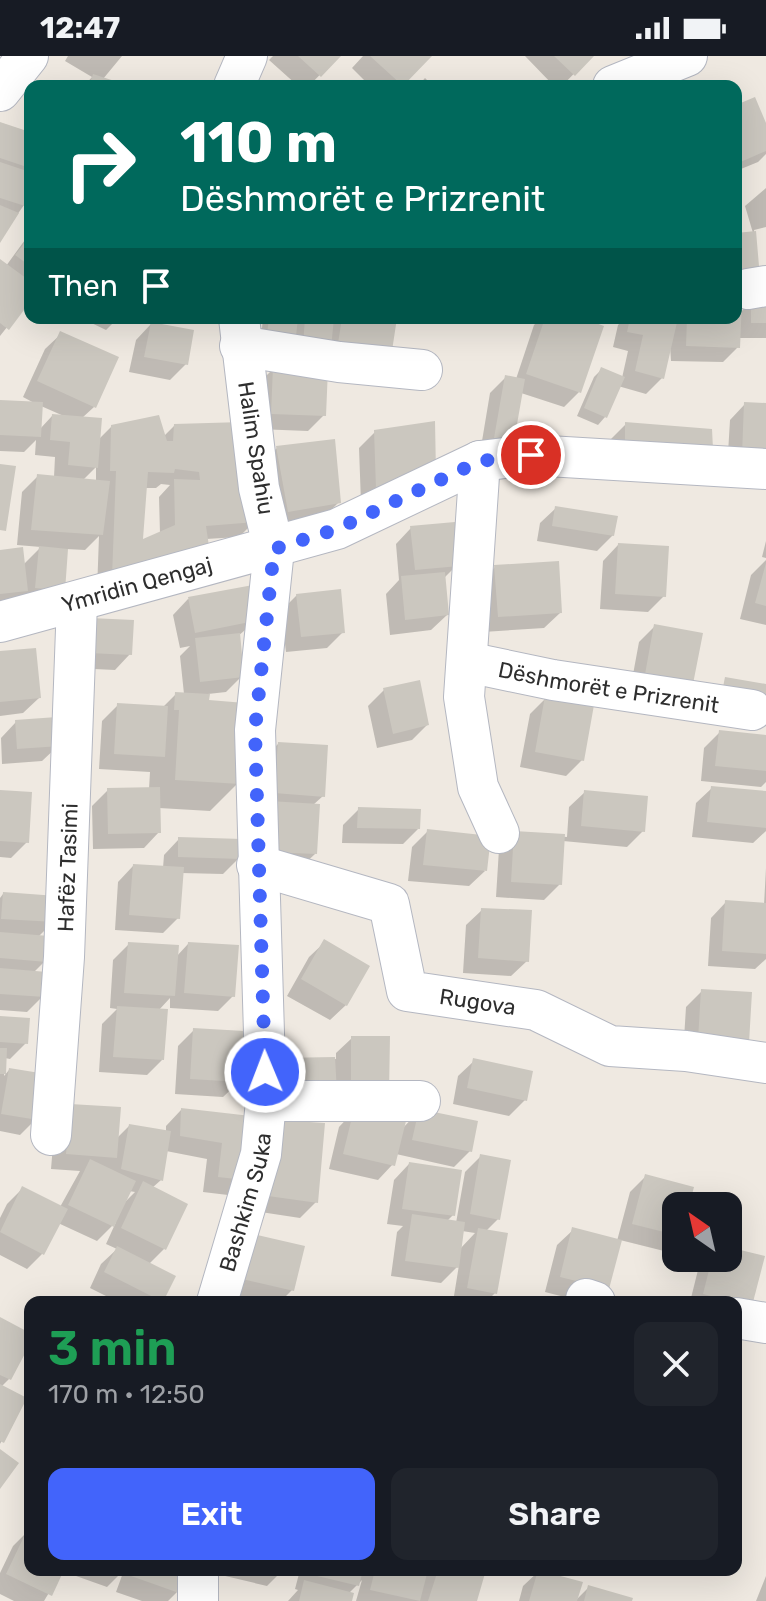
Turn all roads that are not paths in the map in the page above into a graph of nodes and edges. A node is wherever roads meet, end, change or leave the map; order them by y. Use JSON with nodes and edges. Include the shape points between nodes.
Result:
{"nodes":[{"id":1,"x":28,"y":56,"type":"edge"},
{"id":2,"x":247,"y":56,"type":"edge"},
{"id":3,"x":666,"y":60,"type":"edge"},
{"id":4,"x":237,"y":80,"type":"edge"},
{"id":5,"x":625,"y":80,"type":"edge"},
{"id":6,"x":0,"y":91,"type":"edge"},
{"id":7,"x":239,"y":332,"type":"edge"},
{"id":8,"x":422,"y":370,"type":"dead end"},
{"id":9,"x":480,"y":461,"type":"junction"},
{"id":10,"x":766,"y":469,"type":"edge"},
{"id":11,"x":274,"y":549,"type":"junction"},
{"id":12,"x":77,"y":602,"type":"junction"},
{"id":13,"x":0,"y":622,"type":"edge"},
{"id":14,"x":467,"y":662,"type":"junction"},
{"id":15,"x":752,"y":710,"type":"dead end"},
{"id":16,"x":499,"y":833,"type":"dead end"},
{"id":17,"x":257,"y":865,"type":"junction"},
{"id":18,"x":766,"y":1063,"type":"edge"},
{"id":19,"x":266,"y":1101,"type":"junction"},
{"id":20,"x":420,"y":1101,"type":"dead end"},
{"id":21,"x":51,"y":1135,"type":"dead end"},
{"id":22,"x":219,"y":1296,"type":"edge"},
{"id":23,"x":742,"y":1319,"type":"edge"},
{"id":24,"x":766,"y":1323,"type":"edge"},
{"id":25,"x":198,"y":1576,"type":"edge"},
{"id":26,"x":198,"y":1601,"type":"edge"}],
"edges":[{"from":1,"to":6,"type":"street"},
{"from":2,"to":4,"type":"street"},
{"from":3,"to":5,"type":"street"},
{"from":7,"to":8,"type":"street","name":"Halim Spahiu","via":[[339,362]]},
{"from":7,"to":11,"type":"street","name":"Halim Spahiu","via":[[259,488]]},
{"from":9,"to":10,"type":"street","via":[[531,455]]},
{"from":9,"to":11,"type":"street","via":[[337,529]]},
{"from":9,"to":14,"type":"street","name":"Dëshmorët e Prizrenit"},
{"from":11,"to":12,"type":"street","name":"Ymridin Qengaj"},
{"from":11,"to":17,"type":"street","name":"Bashkim Suka","via":[[255,730]]},
{"from":12,"to":13,"type":"street","name":"Ymridin Qengaj"},
{"from":12,"to":21,"type":"street","name":"Hafëz Tasimi","via":[[65,942]]},
{"from":14,"to":15,"type":"street","name":"Dëshmorët e Prizrenit"},
{"from":14,"to":16,"type":"street","name":"Dëshmorët e Prizrenit","via":[[464,697],[478,787]]},
{"from":17,"to":18,"type":"street","name":"Rugova","via":[[389,904],[407,991],[536,1010],[610,1046]]},
{"from":17,"to":19,"type":"street","name":"Bashkim Suka"},
{"from":19,"to":20,"type":"street","name":"Bashkim Suka"},
{"from":19,"to":22,"type":"street","name":"Bashkim Suka","via":[[261,1154]]},
{"from":23,"to":24,"type":"street"},
{"from":25,"to":26,"type":"street"}]}
